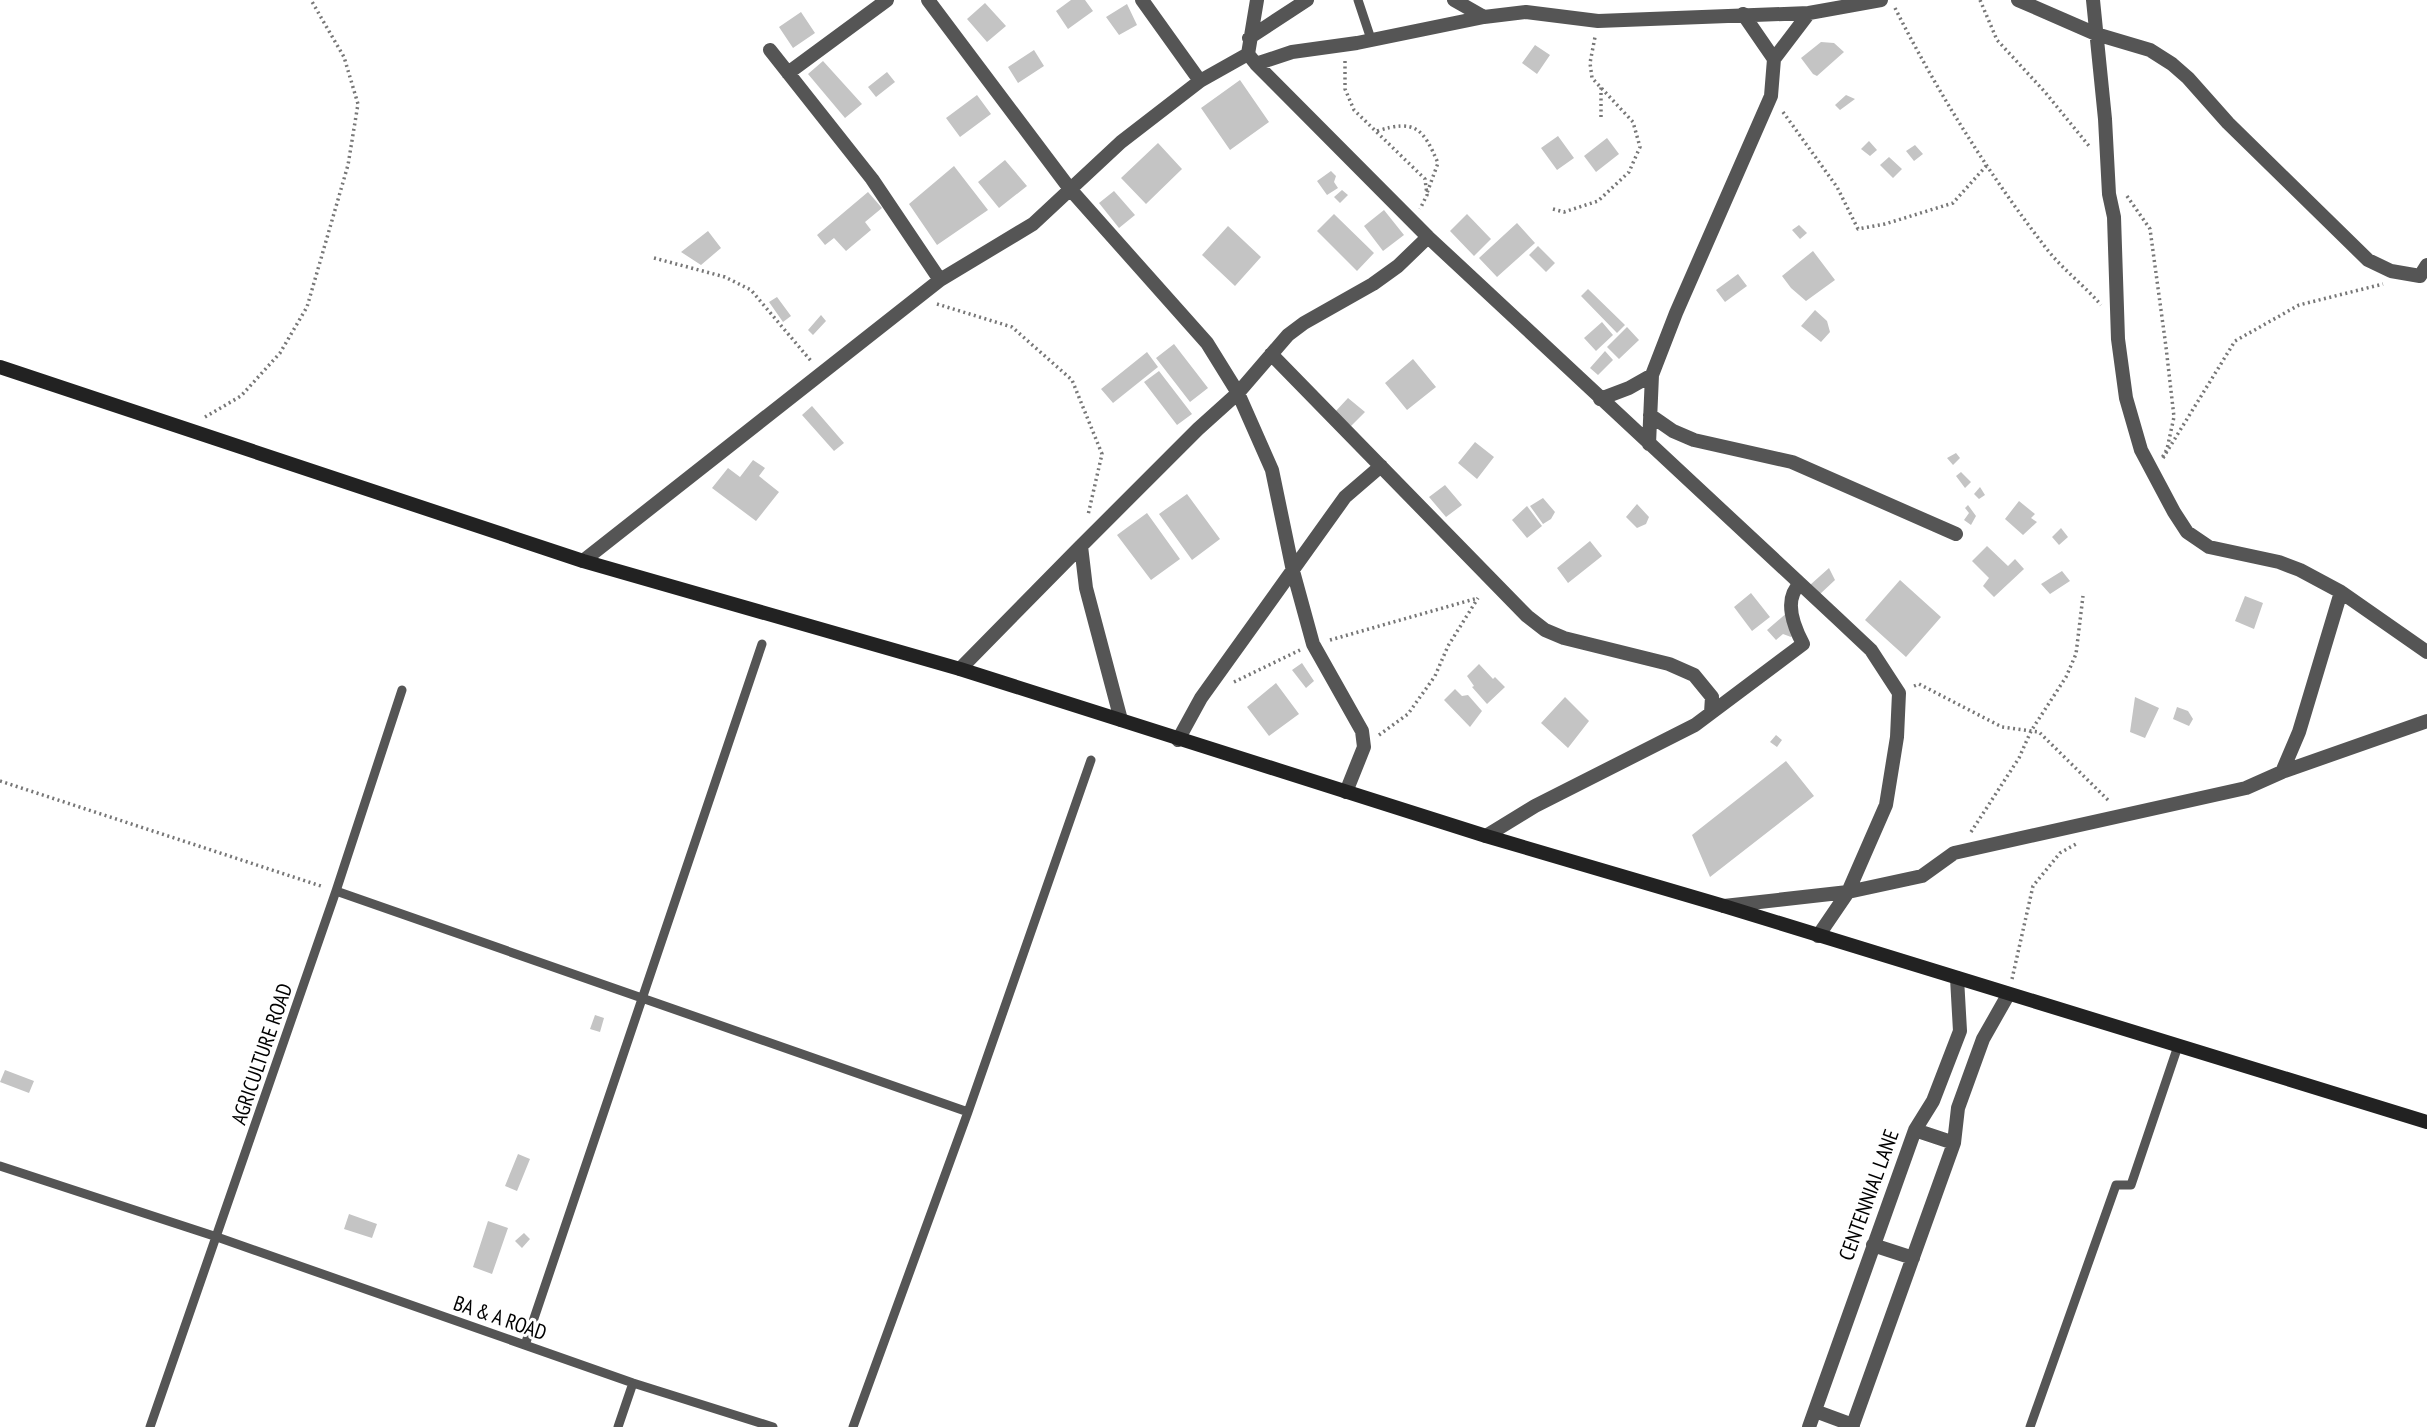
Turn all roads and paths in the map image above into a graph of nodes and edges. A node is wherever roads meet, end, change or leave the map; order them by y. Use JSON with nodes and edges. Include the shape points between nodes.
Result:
{"nodes":[{"id":1,"x":312,"y":0,"type":"edge"},
{"id":2,"x":887,"y":0,"type":"edge"},
{"id":3,"x":928,"y":0,"type":"edge"},
{"id":4,"x":1142,"y":0,"type":"edge"},
{"id":5,"x":1257,"y":0,"type":"edge"},
{"id":6,"x":1307,"y":0,"type":"edge"},
{"id":7,"x":1358,"y":0,"type":"edge"},
{"id":8,"x":1454,"y":0,"type":"edge"},
{"id":9,"x":1881,"y":0,"type":"edge"},
{"id":10,"x":1891,"y":0,"type":"edge"},
{"id":11,"x":1980,"y":0,"type":"edge"},
{"id":12,"x":2018,"y":0,"type":"edge"},
{"id":13,"x":2093,"y":0,"type":"edge"},
{"id":14,"x":1809,"y":13,"type":"junction"},
{"id":15,"x":1743,"y":14,"type":"junction"},
{"id":16,"x":1484,"y":16,"type":"junction"},
{"id":17,"x":1598,"y":21,"type":"junction"},
{"id":18,"x":2096,"y":34,"type":"junction"},
{"id":19,"x":1249,"y":38,"type":"junction"},
{"id":20,"x":1371,"y":39,"type":"junction"},
{"id":21,"x":1345,"y":45,"type":"junction"},
{"id":22,"x":770,"y":50,"type":"dead end"},
{"id":23,"x":1252,"y":59,"type":"junction"},
{"id":24,"x":1773,"y":59,"type":"junction"},
{"id":25,"x":788,"y":74,"type":"junction"},
{"id":26,"x":1200,"y":81,"type":"junction"},
{"id":27,"x":1601,"y":88,"type":"junction"},
{"id":28,"x":1771,"y":96,"type":"junction"},
{"id":29,"x":1601,"y":117,"type":"dead end"},
{"id":30,"x":1377,"y":131,"type":"junction"},
{"id":31,"x":1987,"y":165,"type":"junction"},
{"id":32,"x":2107,"y":169,"type":"junction"},
{"id":33,"x":1070,"y":189,"type":"junction"},
{"id":34,"x":1427,"y":195,"type":"junction"},
{"id":35,"x":1553,"y":209,"type":"dead end"},
{"id":36,"x":1414,"y":224,"type":"junction"},
{"id":37,"x":1428,"y":237,"type":"junction"},
{"id":38,"x":654,"y":258,"type":"dead end"},
{"id":39,"x":2425,"y":274,"type":"edge"},
{"id":40,"x":940,"y":280,"type":"junction"},
{"id":41,"x":918,"y":298,"type":"junction"},
{"id":42,"x":2106,"y":312,"type":"dead end"},
{"id":43,"x":1271,"y":354,"type":"junction"},
{"id":44,"x":0,"y":367,"type":"edge"},
{"id":45,"x":821,"y":374,"type":"junction"},
{"id":46,"x":1652,"y":375,"type":"junction"},
{"id":47,"x":1238,"y":393,"type":"junction"},
{"id":48,"x":1600,"y":399,"type":"junction"},
{"id":49,"x":1650,"y":415,"type":"junction"},
{"id":50,"x":184,"y":429,"type":"junction"},
{"id":51,"x":1649,"y":443,"type":"junction"},
{"id":52,"x":1381,"y":466,"type":"junction"},
{"id":53,"x":2153,"y":473,"type":"junction"},
{"id":54,"x":1956,"y":534,"type":"dead end"},
{"id":55,"x":1081,"y":546,"type":"junction"},
{"id":56,"x":583,"y":561,"type":"junction"},
{"id":57,"x":1293,"y":571,"type":"junction"},
{"id":58,"x":1800,"y":584,"type":"junction"},
{"id":59,"x":1498,"y":587,"type":"junction"},
{"id":60,"x":2342,"y":592,"type":"junction"},
{"id":61,"x":2083,"y":596,"type":"dead end"},
{"id":62,"x":1478,"y":598,"type":"junction"},
{"id":63,"x":762,"y":644,"type":"dead end"},
{"id":64,"x":1313,"y":644,"type":"junction"},
{"id":65,"x":2427,"y":652,"type":"edge"},
{"id":66,"x":960,"y":669,"type":"junction"},
{"id":67,"x":402,"y":690,"type":"dead end"},
{"id":68,"x":1899,"y":693,"type":"junction"},
{"id":69,"x":1201,"y":698,"type":"junction"},
{"id":70,"x":1711,"y":713,"type":"junction"},
{"id":71,"x":1121,"y":720,"type":"junction"},
{"id":72,"x":2427,"y":721,"type":"edge"},
{"id":73,"x":2031,"y":731,"type":"junction"},
{"id":74,"x":1178,"y":740,"type":"junction"},
{"id":75,"x":1364,"y":747,"type":"junction"},
{"id":76,"x":1091,"y":760,"type":"dead end"},
{"id":77,"x":2283,"y":772,"type":"junction"},
{"id":78,"x":0,"y":780,"type":"edge"},
{"id":79,"x":1346,"y":792,"type":"junction"},
{"id":80,"x":2123,"y":815,"type":"junction"},
{"id":81,"x":1486,"y":836,"type":"junction"},
{"id":82,"x":2084,"y":839,"type":"dead end"},
{"id":83,"x":1954,"y":853,"type":"junction"},
{"id":84,"x":336,"y":891,"type":"junction"},
{"id":85,"x":1848,"y":892,"type":"junction"},
{"id":86,"x":1724,"y":906,"type":"junction"},
{"id":87,"x":1818,"y":936,"type":"junction"},
{"id":88,"x":1957,"y":978,"type":"junction"},
{"id":89,"x":2008,"y":995,"type":"junction"},
{"id":90,"x":643,"y":999,"type":"junction"},
{"id":91,"x":1959,"y":1031,"type":"junction"},
{"id":92,"x":1983,"y":1039,"type":"junction"},
{"id":93,"x":2178,"y":1046,"type":"junction"},
{"id":94,"x":1944,"y":1071,"type":"junction"},
{"id":95,"x":1968,"y":1080,"type":"junction"},
{"id":96,"x":968,"y":1112,"type":"junction"},
{"id":97,"x":2427,"y":1122,"type":"edge"},
{"id":98,"x":1915,"y":1130,"type":"junction"},
{"id":99,"x":1954,"y":1143,"type":"junction"},
{"id":100,"x":0,"y":1166,"type":"edge"},
{"id":101,"x":218,"y":1237,"type":"junction"},
{"id":102,"x":1873,"y":1245,"type":"junction"},
{"id":103,"x":1913,"y":1258,"type":"junction"},
{"id":104,"x":525,"y":1345,"type":"junction"},
{"id":105,"x":634,"y":1383,"type":"junction"},
{"id":106,"x":1815,"y":1411,"type":"junction"},
{"id":107,"x":738,"y":1416,"type":"junction"},
{"id":108,"x":1852,"y":1426,"type":"edge"},
{"id":109,"x":150,"y":1427,"type":"edge"},
{"id":110,"x":618,"y":1427,"type":"edge"},
{"id":111,"x":734,"y":1427,"type":"edge"},
{"id":112,"x":772,"y":1427,"type":"edge"},
{"id":113,"x":853,"y":1427,"type":"edge"},
{"id":114,"x":1810,"y":1427,"type":"edge"},
{"id":115,"x":2030,"y":1427,"type":"edge"}],
"edges":[{"from":1,"to":50,"type":"path","via":[[344,57],[358,104],[348,165],[307,307],[280,354],[241,396]]},
{"from":2,"to":25,"type":"street"},
{"from":3,"to":33,"type":"street"},
{"from":4,"to":26,"type":"street"},
{"from":5,"to":19,"type":"street"},
{"from":6,"to":19,"type":"street"},
{"from":7,"to":20,"type":"lane"},
{"from":8,"to":16,"type":"street"},
{"from":9,"to":14,"type":"street"},
{"from":10,"to":31,"type":"path","via":[[1927,72]]},
{"from":11,"to":32,"type":"path","via":[[1997,40]]},
{"from":12,"to":18,"type":"street"},
{"from":13,"to":18,"type":"street"},
{"from":14,"to":15,"type":"street"},
{"from":14,"to":24,"type":"street"},
{"from":15,"to":17,"type":"street"},
{"from":15,"to":24,"type":"street"},
{"from":16,"to":17,"type":"street","via":[[1526,12]]},
{"from":16,"to":20,"type":"street"},
{"from":17,"to":27,"type":"path","via":[[1590,63],[1592,78]]},
{"from":18,"to":32,"type":"street"},
{"from":18,"to":39,"type":"street","via":[[2150,50],[2172,64],[2368,260],[2390,271]]},
{"from":19,"to":23,"type":"street"},
{"from":20,"to":21,"type":"street"},
{"from":21,"to":23,"type":"street"},
{"from":21,"to":30,"type":"path","via":[[1345,89],[1354,110]]},
{"from":22,"to":25,"type":"street"},
{"from":23,"to":26,"type":"street"},
{"from":23,"to":36,"type":"street"},
{"from":24,"to":28,"type":"street"},
{"from":25,"to":40,"type":"street","via":[[872,179]]},
{"from":26,"to":33,"type":"street","via":[[1121,142]]},
{"from":27,"to":29,"type":"path"},
{"from":27,"to":35,"type":"path","via":[[1633,122],[1640,147],[1629,172],[1598,201],[1564,212]]},
{"from":28,"to":31,"type":"path","via":[[1837,187],[1858,229],[1953,203]]},
{"from":28,"to":46,"type":"street"},
{"from":30,"to":34,"type":"path","via":[[1426,179]]},
{"from":30,"to":34,"type":"path","via":[[1414,126],[1428,139],[1438,163]]},
{"from":31,"to":42,"type":"path","via":[[2048,250]]},
{"from":32,"to":53,"type":"street","via":[[2126,398],[2141,450]]},
{"from":32,"to":53,"type":"path","via":[[2150,229],[2174,417],[2167,449]]},
{"from":33,"to":40,"type":"street","via":[[1033,224]]},
{"from":33,"to":47,"type":"street","via":[[1207,343]]},
{"from":34,"to":36,"type":"path"},
{"from":36,"to":37,"type":"street"},
{"from":37,"to":43,"type":"street","via":[[1398,266],[1304,323]]},
{"from":37,"to":48,"type":"street"},
{"from":38,"to":45,"type":"path","via":[[725,277],[751,290]]},
{"from":39,"to":53,"type":"path","via":[[2299,305],[2235,341]]},
{"from":40,"to":41,"type":"street"},
{"from":41,"to":45,"type":"street"},
{"from":41,"to":55,"type":"path","via":[[1012,327],[1072,380],[1102,454]]},
{"from":43,"to":47,"type":"street"},
{"from":43,"to":52,"type":"street"},
{"from":44,"to":50,"type":"street"},
{"from":45,"to":56,"type":"street"},
{"from":46,"to":48,"type":"street"},
{"from":46,"to":49,"type":"street"},
{"from":47,"to":55,"type":"street"},
{"from":47,"to":57,"type":"street","via":[[1272,470]]},
{"from":48,"to":51,"type":"street"},
{"from":49,"to":51,"type":"street"},
{"from":49,"to":54,"type":"street","via":[[1694,440],[1792,462]]},
{"from":50,"to":56,"type":"street"},
{"from":51,"to":58,"type":"street"},
{"from":52,"to":57,"type":"street","via":[[1345,497]]},
{"from":52,"to":59,"type":"street"},
{"from":53,"to":60,"type":"street","via":[[2187,532],[2209,547],[2279,562]]},
{"from":55,"to":66,"type":"street"},
{"from":55,"to":71,"type":"street","via":[[1086,587]]},
{"from":56,"to":66,"type":"street"},
{"from":57,"to":64,"type":"street"},
{"from":57,"to":69,"type":"street"},
{"from":58,"to":68,"type":"street","via":[[1871,650]]},
{"from":58,"to":70,"type":"street","via":[[1791,607],[1792,623],[1803,644]]},
{"from":59,"to":62,"type":"path"},
{"from":59,"to":70,"type":"street","via":[[1545,630],[1694,675],[1712,696]]},
{"from":60,"to":65,"type":"street"},
{"from":60,"to":77,"type":"street"},
{"from":61,"to":73,"type":"path","via":[[2076,654]]},
{"from":62,"to":64,"type":"path"},
{"from":62,"to":75,"type":"path","via":[[1408,714]]},
{"from":63,"to":90,"type":"lane"},
{"from":64,"to":69,"type":"path"},
{"from":64,"to":75,"type":"street","via":[[1362,731]]},
{"from":66,"to":71,"type":"street"},
{"from":67,"to":84,"type":"lane","name":"AGRICULTURE ROAD"},
{"from":68,"to":73,"type":"path","via":[[1919,684],[2002,727]]},
{"from":68,"to":85,"type":"street","via":[[1898,737],[1886,805]]},
{"from":69,"to":74,"type":"street"},
{"from":70,"to":81,"type":"street"},
{"from":71,"to":74,"type":"street"},
{"from":72,"to":77,"type":"street"},
{"from":73,"to":80,"type":"path","via":[[2039,733]]},
{"from":73,"to":83,"type":"path","via":[[1980,822]]},
{"from":74,"to":79,"type":"street"},
{"from":75,"to":79,"type":"street"},
{"from":76,"to":96,"type":"lane"},
{"from":77,"to":80,"type":"street","via":[[2246,788]]},
{"from":78,"to":84,"type":"path"},
{"from":79,"to":81,"type":"street"},
{"from":80,"to":83,"type":"street"},
{"from":81,"to":86,"type":"street"},
{"from":82,"to":89,"type":"path","via":[[2060,853],[2033,886]]},
{"from":83,"to":85,"type":"street","via":[[1922,876]]},
{"from":84,"to":90,"type":"lane"},
{"from":84,"to":101,"type":"lane","name":"AGRICULTURE ROAD"},
{"from":85,"to":86,"type":"street"},
{"from":85,"to":87,"type":"street"},
{"from":86,"to":87,"type":"street"},
{"from":87,"to":88,"type":"street"},
{"from":88,"to":89,"type":"street"},
{"from":88,"to":91,"type":"street","name":"CENTENNIAL LANE"},
{"from":89,"to":92,"type":"street"},
{"from":89,"to":93,"type":"street"},
{"from":90,"to":96,"type":"lane"},
{"from":90,"to":104,"type":"lane"},
{"from":91,"to":92,"type":"street"},
{"from":91,"to":94,"type":"street","name":"CENTENNIAL LANE"},
{"from":92,"to":95,"type":"street"},
{"from":93,"to":97,"type":"street"},
{"from":93,"to":115,"type":"lane","via":[[2131,1185],[2116,1185]]},
{"from":94,"to":95,"type":"street"},
{"from":94,"to":98,"type":"street","name":"CENTENNIAL LANE"},
{"from":95,"to":99,"type":"street","via":[[1958,1108]]},
{"from":96,"to":113,"type":"lane"},
{"from":98,"to":99,"type":"street"},
{"from":98,"to":102,"type":"street","name":"CENTENNIAL LANE"},
{"from":99,"to":103,"type":"street"},
{"from":100,"to":101,"type":"lane","name":"BA & A ROAD"},
{"from":101,"to":104,"type":"lane","name":"BA & A ROAD"},
{"from":101,"to":109,"type":"lane","name":"AGRICULTURE ROAD"},
{"from":102,"to":103,"type":"street"},
{"from":102,"to":106,"type":"street","name":"CENTENNIAL LANE"},
{"from":103,"to":108,"type":"street"},
{"from":104,"to":105,"type":"lane","name":"BA & A ROAD"},
{"from":105,"to":107,"type":"lane","name":"BA & A ROAD"},
{"from":105,"to":110,"type":"lane"},
{"from":106,"to":108,"type":"street"},
{"from":106,"to":114,"type":"street","name":"CENTENNIAL LANE"},
{"from":107,"to":111,"type":"lane"},
{"from":107,"to":112,"type":"lane","name":"BA & A ROAD"}]}
